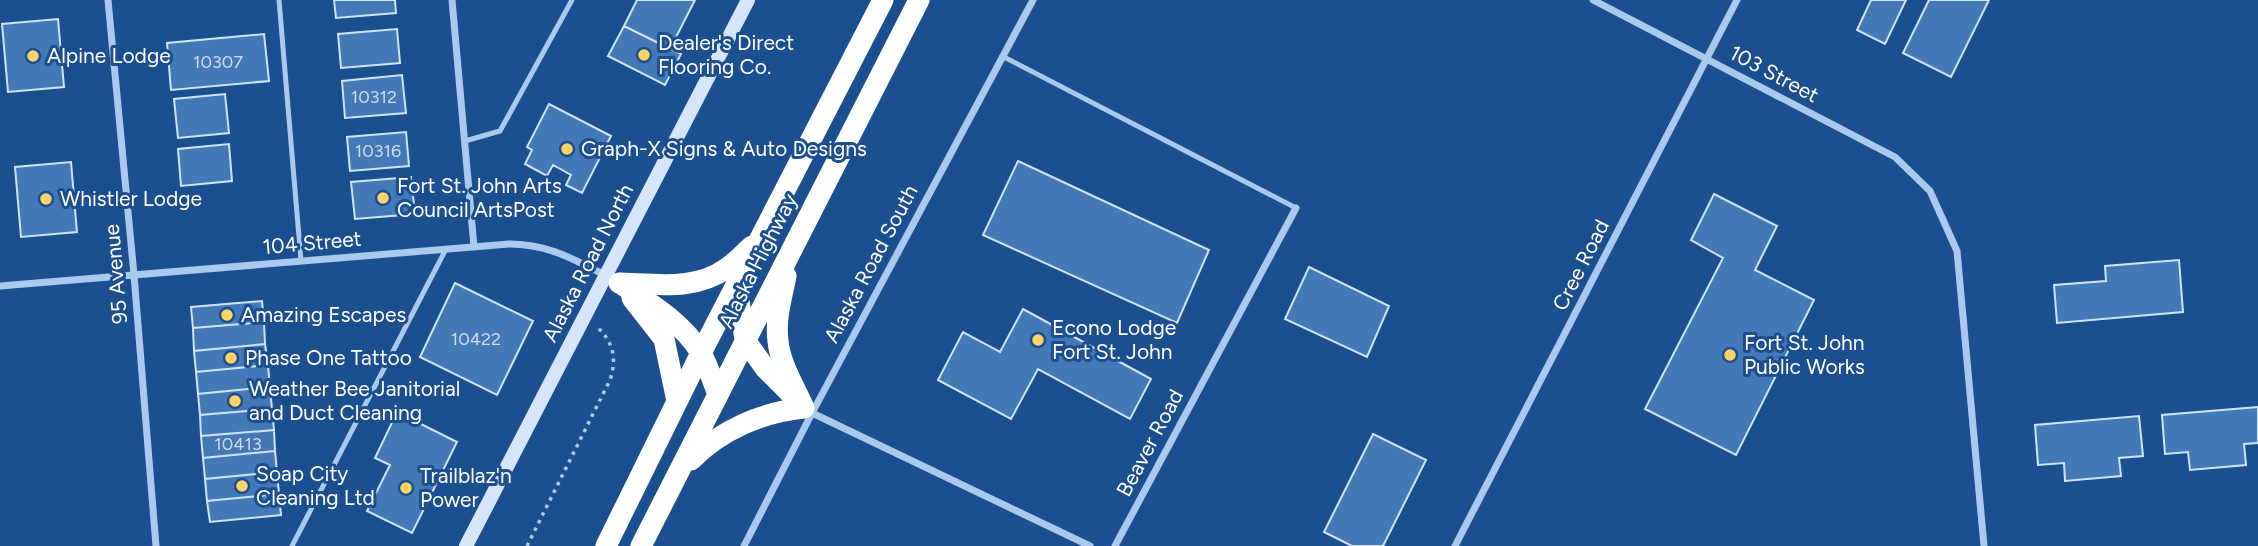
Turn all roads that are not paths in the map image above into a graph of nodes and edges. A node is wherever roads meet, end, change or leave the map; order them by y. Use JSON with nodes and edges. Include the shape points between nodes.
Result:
{"nodes":[{"id":1,"x":108,"y":0,"type":"edge"},
{"id":2,"x":279,"y":0,"type":"edge"},
{"id":3,"x":452,"y":0,"type":"edge"},
{"id":4,"x":572,"y":0,"type":"edge"},
{"id":5,"x":748,"y":0,"type":"edge"},
{"id":6,"x":883,"y":0,"type":"edge"},
{"id":7,"x":919,"y":0,"type":"edge"},
{"id":8,"x":1033,"y":0,"type":"edge"},
{"id":9,"x":1593,"y":0,"type":"edge"},
{"id":10,"x":1737,"y":0,"type":"edge"},
{"id":11,"x":1002,"y":56,"type":"junction"},
{"id":12,"x":1707,"y":59,"type":"junction"},
{"id":13,"x":465,"y":141,"type":"junction"},
{"id":14,"x":1296,"y":208,"type":"joint"},
{"id":15,"x":761,"y":237,"type":"junction"},
{"id":16,"x":474,"y":247,"type":"junction"},
{"id":17,"x":446,"y":249,"type":"junction"},
{"id":18,"x":790,"y":251,"type":"junction"},
{"id":19,"x":301,"y":261,"type":"junction"},
{"id":20,"x":134,"y":275,"type":"junction"},
{"id":21,"x":612,"y":279,"type":"junction"},
{"id":22,"x":0,"y":286,"type":"edge"},
{"id":23,"x":737,"y":287,"type":"junction"},
{"id":24,"x":745,"y":340,"type":"junction"},
{"id":25,"x":701,"y":353,"type":"junction"},
{"id":26,"x":718,"y":394,"type":"junction"},
{"id":27,"x":677,"y":401,"type":"junction"},
{"id":28,"x":808,"y":410,"type":"junction"},
{"id":29,"x":677,"y":474,"type":"junction"},
{"id":30,"x":156,"y":546,"type":"edge"},
{"id":31,"x":292,"y":546,"type":"edge"},
{"id":32,"x":466,"y":546,"type":"edge"},
{"id":33,"x":606,"y":546,"type":"edge"},
{"id":34,"x":641,"y":546,"type":"edge"},
{"id":35,"x":744,"y":546,"type":"edge"},
{"id":36,"x":1090,"y":546,"type":"edge"},
{"id":37,"x":1115,"y":546,"type":"edge"},
{"id":38,"x":1455,"y":546,"type":"edge"},
{"id":39,"x":1984,"y":546,"type":"edge"}],
"edges":[{"from":1,"to":20,"type":"street","name":"95 Avenue"},
{"from":2,"to":19,"type":"lane"},
{"from":3,"to":13,"type":"street"},
{"from":4,"to":13,"type":"lane","via":[[500,131]]},
{"from":5,"to":21,"type":"street","name":"Alaska Road North"},
{"from":6,"to":15,"type":"highway","name":"Alaska Highway"},
{"from":7,"to":18,"type":"highway","name":"Alaska Highway"},
{"from":8,"to":11,"type":"street","name":"Alaska Road South"},
{"from":9,"to":12,"type":"street","name":"103 Street"},
{"from":10,"to":12,"type":"street","name":"Cree Road"},
{"from":11,"to":14,"type":"lane"},
{"from":11,"to":28,"type":"street","name":"Alaska Road South"},
{"from":12,"to":38,"type":"street","name":"Cree Road"},
{"from":12,"to":39,"type":"street","name":"103 Street","via":[[1895,157],[1930,191],[1957,251]]},
{"from":13,"to":16,"type":"street"},
{"from":14,"to":37,"type":"street","name":"Beaver Road"},
{"from":15,"to":21,"type":"highway","via":[[728,268],[705,281],[678,285]]},
{"from":15,"to":23,"type":"highway","name":"Alaska Highway"},
{"from":16,"to":17,"type":"street","name":"104 Street"},
{"from":16,"to":21,"type":"street","name":"104 Street","via":[[540,246]]},
{"from":17,"to":19,"type":"street","name":"104 Street"},
{"from":17,"to":31,"type":"lane"},
{"from":18,"to":24,"type":"highway","name":"Alaska Highway"},
{"from":18,"to":28,"type":"highway","via":[[778,342]]},
{"from":19,"to":20,"type":"street","name":"104 Street"},
{"from":20,"to":22,"type":"street","name":"104 Street"},
{"from":20,"to":30,"type":"street","name":"95 Avenue"},
{"from":21,"to":25,"type":"highway","via":[[667,315]]},
{"from":21,"to":27,"type":"highway","via":[[664,339]]},
{"from":21,"to":32,"type":"street","name":"Alaska Road North","via":[[584,315]]},
{"from":23,"to":24,"type":"highway"},
{"from":23,"to":25,"type":"highway","name":"Alaska Highway"},
{"from":24,"to":26,"type":"highway","name":"Alaska Highway"},
{"from":24,"to":28,"type":"highway","via":[[765,368]]},
{"from":25,"to":26,"type":"highway"},
{"from":25,"to":27,"type":"highway","name":"Alaska Highway"},
{"from":26,"to":29,"type":"highway","name":"Alaska Highway"},
{"from":27,"to":33,"type":"highway","name":"Alaska Highway"},
{"from":28,"to":29,"type":"highway","via":[[781,410],[735,428],[708,443]]},
{"from":28,"to":35,"type":"street","name":"Alaska Road South"},
{"from":28,"to":36,"type":"street"},
{"from":29,"to":34,"type":"highway","name":"Alaska Highway"}]}
